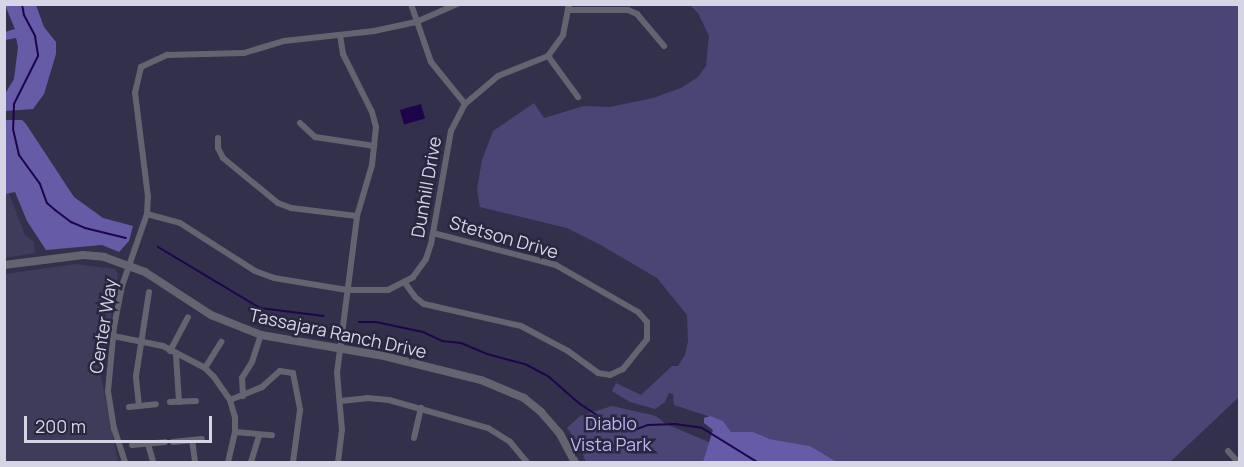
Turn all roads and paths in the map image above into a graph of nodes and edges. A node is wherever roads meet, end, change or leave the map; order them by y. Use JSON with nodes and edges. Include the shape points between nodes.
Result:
{"nodes":[{"id":1,"x":411,"y":4,"type":"edge"},
{"id":2,"x":457,"y":4,"type":"edge"},
{"id":3,"x":570,"y":7,"type":"edge"},
{"id":4,"x":416,"y":22,"type":"junction"},
{"id":5,"x":340,"y":35,"type":"junction"},
{"id":6,"x":664,"y":46,"type":"dead end"},
{"id":7,"x":548,"y":56,"type":"junction"},
{"id":8,"x":578,"y":97,"type":"dead end"},
{"id":9,"x":465,"y":104,"type":"junction"},
{"id":10,"x":300,"y":123,"type":"dead end"},
{"id":11,"x":218,"y":138,"type":"dead end"},
{"id":12,"x":374,"y":146,"type":"junction"},
{"id":13,"x":147,"y":214,"type":"junction"},
{"id":14,"x":357,"y":216,"type":"junction"},
{"id":15,"x":433,"y":233,"type":"junction"},
{"id":16,"x":129,"y":265,"type":"junction"},
{"id":17,"x":4,"y":266,"type":"edge"},
{"id":18,"x":405,"y":283,"type":"junction"},
{"id":19,"x":347,"y":290,"type":"junction"},
{"id":20,"x":149,"y":292,"type":"dead end"},
{"id":21,"x":188,"y":317,"type":"dead end"},
{"id":22,"x":261,"y":335,"type":"junction"},
{"id":23,"x":113,"y":336,"type":"junction"},
{"id":24,"x":141,"y":340,"type":"junction"},
{"id":25,"x":220,"y":342,"type":"dead end"},
{"id":26,"x":340,"y":349,"type":"junction"},
{"id":27,"x":173,"y":353,"type":"junction"},
{"id":28,"x":205,"y":368,"type":"junction"},
{"id":29,"x":243,"y":396,"type":"junction"},
{"id":30,"x":230,"y":400,"type":"junction"},
{"id":31,"x":196,"y":401,"type":"dead end"},
{"id":32,"x":340,"y":401,"type":"junction"},
{"id":33,"x":170,"y":402,"type":"dead end"},
{"id":34,"x":180,"y":402,"type":"junction"},
{"id":35,"x":156,"y":404,"type":"dead end"},
{"id":36,"x":139,"y":406,"type":"junction"},
{"id":37,"x":129,"y":407,"type":"dead end"},
{"id":38,"x":421,"y":408,"type":"junction"},
{"id":39,"x":235,"y":432,"type":"junction"},
{"id":40,"x":259,"y":435,"type":"junction"},
{"id":41,"x":272,"y":435,"type":"dead end"},
{"id":42,"x":414,"y":438,"type":"dead end"},
{"id":43,"x":202,"y":439,"type":"dead end"},
{"id":44,"x":192,"y":440,"type":"junction"},
{"id":45,"x":148,"y":444,"type":"junction"},
{"id":46,"x":132,"y":445,"type":"dead end"},
{"id":47,"x":1227,"y":451,"type":"dead end"},
{"id":48,"x":125,"y":462,"type":"edge"},
{"id":49,"x":153,"y":462,"type":"edge"},
{"id":50,"x":195,"y":462,"type":"edge"},
{"id":51,"x":228,"y":462,"type":"edge"},
{"id":52,"x":251,"y":462,"type":"edge"},
{"id":53,"x":293,"y":462,"type":"edge"},
{"id":54,"x":338,"y":462,"type":"edge"},
{"id":55,"x":527,"y":462,"type":"edge"},
{"id":56,"x":575,"y":462,"type":"edge"},
{"id":57,"x":1238,"y":462,"type":"edge"}],
"edges":[{"from":1,"to":4,"type":"street"},
{"from":2,"to":4,"type":"street"},
{"from":3,"to":6,"type":"street","via":[[628,10],[637,14]]},
{"from":3,"to":7,"type":"street","via":[[563,35]]},
{"from":4,"to":5,"type":"street"},
{"from":4,"to":9,"type":"street","via":[[431,62]]},
{"from":5,"to":12,"type":"street","via":[[343,54],[372,112],[376,127]]},
{"from":5,"to":13,"type":"street","via":[[284,41],[244,53],[167,55],[141,67],[135,93]]},
{"from":7,"to":8,"type":"street"},
{"from":7,"to":9,"type":"street","name":"Dunhill Drive","via":[[498,76]]},
{"from":9,"to":15,"type":"street","name":"Dunhill Drive","via":[[451,131]]},
{"from":10,"to":12,"type":"street","via":[[315,137]]},
{"from":11,"to":14,"type":"street","via":[[223,159],[278,203]]},
{"from":12,"to":14,"type":"street"},
{"from":13,"to":16,"type":"street","name":"Center Way"},
{"from":13,"to":19,"type":"street","via":[[180,224],[255,271],[274,278]]},
{"from":14,"to":19,"type":"street"},
{"from":15,"to":18,"type":"street","name":"Dunhill Drive","via":[[426,259]]},
{"from":15,"to":18,"type":"street","name":"Stetson Drive","via":[[556,265],[638,312],[647,322],[647,339],[622,369],[610,375],[598,373],[521,326],[424,304]]},
{"from":16,"to":17,"type":"street","name":"Tassajara Ranch Drive","via":[[83,255]]},
{"from":16,"to":22,"type":"street","name":"Tassajara Ranch Drive","via":[[211,315]]},
{"from":16,"to":23,"type":"street","name":"Center Way"},
{"from":18,"to":19,"type":"street","via":[[388,290]]},
{"from":19,"to":26,"type":"street"},
{"from":20,"to":24,"type":"street"},
{"from":21,"to":27,"type":"street"},
{"from":22,"to":26,"type":"street","name":"Tassajara Ranch Drive"},
{"from":22,"to":29,"type":"street","via":[[242,378]]},
{"from":23,"to":24,"type":"street"},
{"from":23,"to":48,"type":"street","name":"Center Way","via":[[108,391],[114,429]]},
{"from":24,"to":27,"type":"street"},
{"from":24,"to":36,"type":"street","via":[[136,376]]},
{"from":25,"to":28,"type":"street"},
{"from":26,"to":32,"type":"street"},
{"from":26,"to":56,"type":"street","name":"Tassajara Ranch Drive","via":[[420,364],[524,398],[560,434]]},
{"from":27,"to":28,"type":"street"},
{"from":27,"to":34,"type":"street"},
{"from":28,"to":30,"type":"street"},
{"from":29,"to":30,"type":"street"},
{"from":29,"to":53,"type":"street","via":[[262,387],[280,371],[293,373],[300,410]]},
{"from":30,"to":39,"type":"street"},
{"from":31,"to":34,"type":"street"},
{"from":32,"to":38,"type":"street","via":[[367,398]]},
{"from":32,"to":54,"type":"street"},
{"from":33,"to":34,"type":"street"},
{"from":35,"to":36,"type":"street"},
{"from":36,"to":37,"type":"street"},
{"from":38,"to":42,"type":"street"},
{"from":38,"to":55,"type":"street","via":[[488,428],[510,442]]},
{"from":39,"to":40,"type":"street"},
{"from":39,"to":51,"type":"street"},
{"from":40,"to":41,"type":"street"},
{"from":40,"to":52,"type":"street"},
{"from":43,"to":44,"type":"street"},
{"from":44,"to":45,"type":"street"},
{"from":44,"to":50,"type":"street"},
{"from":45,"to":46,"type":"street"},
{"from":45,"to":49,"type":"street"},
{"from":47,"to":57,"type":"street"}]}
